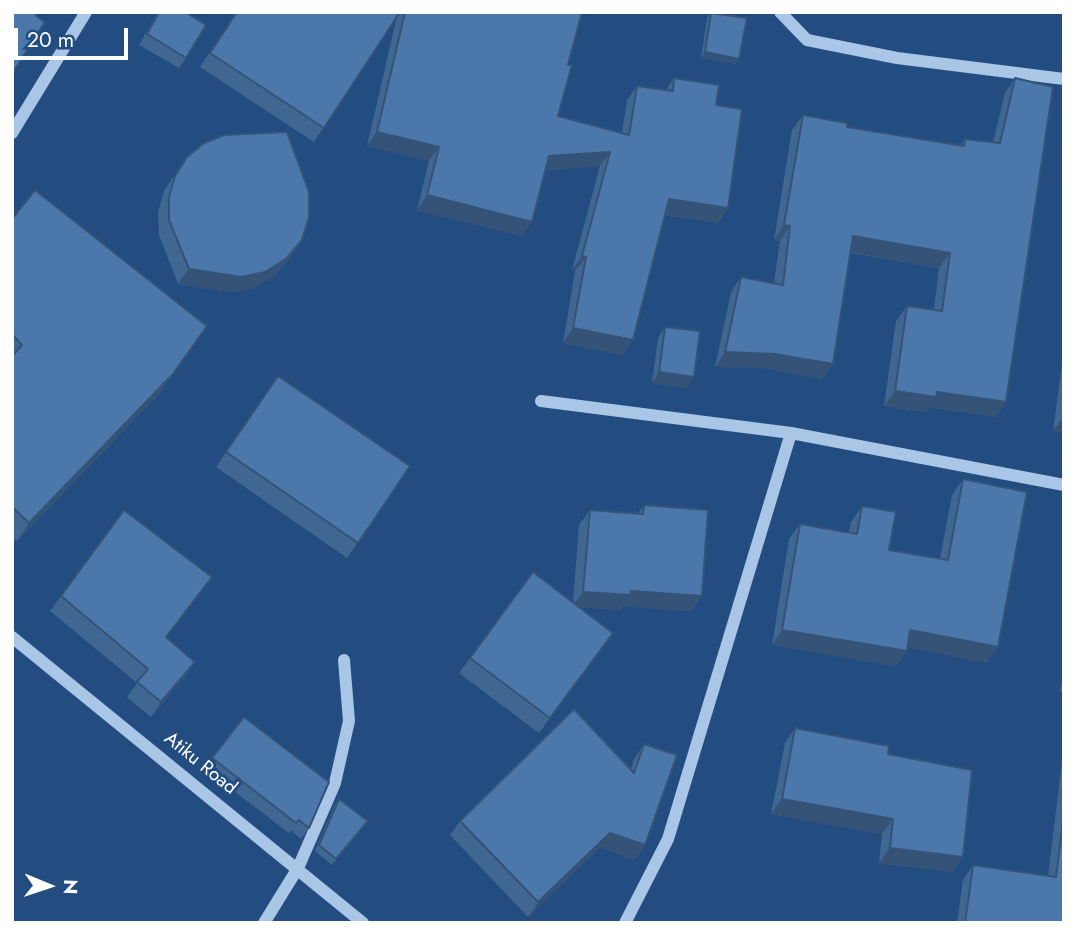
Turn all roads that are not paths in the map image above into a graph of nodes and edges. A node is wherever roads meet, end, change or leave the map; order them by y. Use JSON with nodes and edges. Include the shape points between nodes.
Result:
{"nodes":[{"id":1,"x":86,"y":12,"type":"edge"},
{"id":2,"x":780,"y":12,"type":"edge"},
{"id":3,"x":1064,"y":79,"type":"edge"},
{"id":4,"x":12,"y":133,"type":"edge"},
{"id":5,"x":541,"y":401,"type":"dead end"},
{"id":6,"x":791,"y":433,"type":"junction"},
{"id":7,"x":1064,"y":485,"type":"edge"},
{"id":8,"x":12,"y":637,"type":"edge"},
{"id":9,"x":344,"y":660,"type":"dead end"},
{"id":10,"x":298,"y":868,"type":"junction"},
{"id":11,"x":264,"y":923,"type":"edge"},
{"id":12,"x":363,"y":923,"type":"edge"},
{"id":13,"x":625,"y":923,"type":"edge"}],
"edges":[{"from":1,"to":4,"type":"street"},
{"from":2,"to":3,"type":"street","via":[[807,40],[897,58]]},
{"from":5,"to":6,"type":"street"},
{"from":6,"to":7,"type":"street"},
{"from":6,"to":13,"type":"street","via":[[668,839]]},
{"from":8,"to":10,"type":"street","name":"Atiku Road"},
{"from":9,"to":10,"type":"street","via":[[349,721],[335,783]]},
{"from":10,"to":11,"type":"street"},
{"from":10,"to":12,"type":"street","name":"Atiku Road"}]}
